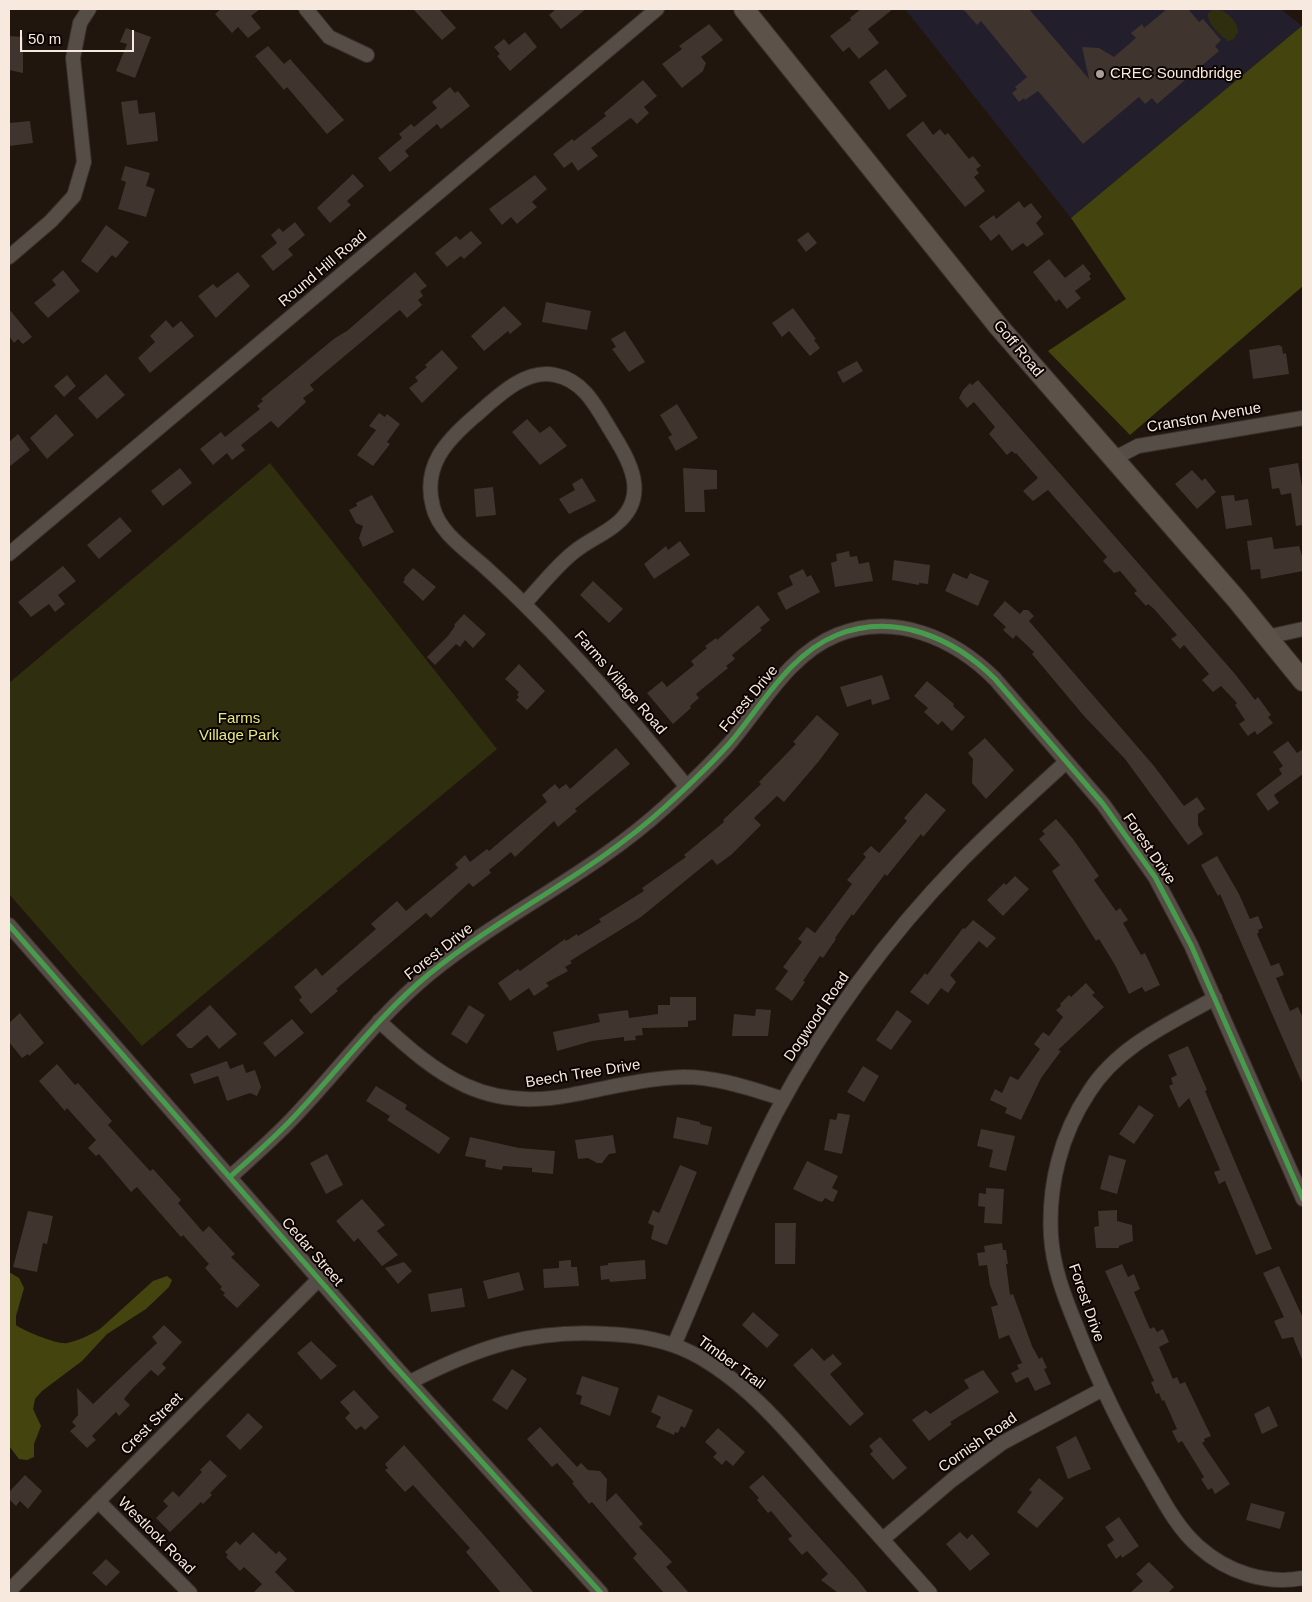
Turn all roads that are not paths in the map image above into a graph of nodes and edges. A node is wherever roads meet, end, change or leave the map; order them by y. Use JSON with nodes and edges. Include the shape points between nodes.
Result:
{"nodes":[{"id":1,"x":89,"y":9,"type":"edge"},
{"id":2,"x":306,"y":9,"type":"edge"},
{"id":3,"x":657,"y":9,"type":"edge"},
{"id":4,"x":744,"y":9,"type":"edge"},
{"id":5,"x":367,"y":55,"type":"dead end"},
{"id":6,"x":9,"y":257,"type":"edge"},
{"id":7,"x":1303,"y":418,"type":"edge"},
{"id":8,"x":1113,"y":459,"type":"junction"},
{"id":9,"x":9,"y":554,"type":"edge"},
{"id":10,"x":525,"y":604,"type":"junction"},
{"id":11,"x":1303,"y":630,"type":"edge"},
{"id":12,"x":1267,"y":637,"type":"junction"},
{"id":13,"x":1303,"y":681,"type":"edge"},
{"id":14,"x":1066,"y":762,"type":"junction"},
{"id":15,"x":686,"y":787,"type":"junction"},
{"id":16,"x":9,"y":925,"type":"edge"},
{"id":17,"x":1215,"y":998,"type":"junction"},
{"id":18,"x":379,"y":1021,"type":"junction"},
{"id":19,"x":784,"y":1099,"type":"junction"},
{"id":20,"x":230,"y":1177,"type":"junction"},
{"id":21,"x":1303,"y":1199,"type":"edge"},
{"id":22,"x":319,"y":1279,"type":"junction"},
{"id":23,"x":674,"y":1345,"type":"junction"},
{"id":24,"x":410,"y":1382,"type":"junction"},
{"id":25,"x":1103,"y":1389,"type":"junction"},
{"id":26,"x":98,"y":1502,"type":"junction"},
{"id":27,"x":883,"y":1539,"type":"junction"},
{"id":28,"x":1303,"y":1578,"type":"edge"},
{"id":29,"x":9,"y":1592,"type":"edge"},
{"id":30,"x":190,"y":1593,"type":"edge"},
{"id":31,"x":600,"y":1593,"type":"edge"},
{"id":32,"x":930,"y":1593,"type":"edge"}],
"edges":[{"from":1,"to":6,"type":"street","via":[[80,23],[73,58],[84,162],[74,196]]},
{"from":2,"to":5,"type":"street","via":[[329,37]]},
{"from":3,"to":9,"type":"street","name":"Round Hill Road"},
{"from":4,"to":8,"type":"street","name":"Goff Road","via":[[978,301]]},
{"from":7,"to":8,"type":"street","name":"Cranston Avenue","via":[[1138,446]]},
{"from":8,"to":12,"type":"street","name":"Goff Road"},
{"from":10,"to":10,"type":"street","name":"Farms Village Road","via":[[442,525],[432,505],[430,478],[442,447],[465,425],[511,387],[532,377],[551,374],[573,382],[593,402],[630,464],[635,489],[621,520],[568,557]]},
{"from":10,"to":15,"type":"street","name":"Farms Village Road","via":[[610,694]]},
{"from":11,"to":12,"type":"street"},
{"from":12,"to":13,"type":"street","name":"Goff Road"},
{"from":14,"to":15,"type":"street","name":"Forest Drive","via":[[995,680],[963,651],[924,634],[868,627],[836,635],[806,654],[782,678],[729,744]]},
{"from":14,"to":17,"type":"street","name":"Forest Drive","via":[[1114,818],[1155,877]]},
{"from":14,"to":19,"type":"street","name":"Dogwood Road","via":[[984,838],[917,910],[850,996]]},
{"from":15,"to":18,"type":"street","name":"Forest Drive","via":[[647,824],[603,858],[453,955]]},
{"from":16,"to":20,"type":"street","name":"Cedar Street"},
{"from":17,"to":21,"type":"street","name":"Forest Drive"},
{"from":17,"to":25,"type":"street","name":"Forest Drive","via":[[1138,1042],[1107,1068],[1084,1100],[1057,1164],[1051,1206],[1054,1258],[1067,1303]]},
{"from":18,"to":19,"type":"street","name":"Beech Tree Drive","via":[[441,1073],[470,1088],[502,1098],[546,1099],[682,1077],[715,1079]]},
{"from":18,"to":20,"type":"street","name":"Forest Drive","via":[[293,1118]]},
{"from":19,"to":23,"type":"street","name":"Dogwood Road","via":[[747,1174]]},
{"from":20,"to":22,"type":"street","name":"Cedar Street"},
{"from":22,"to":24,"type":"street","name":"Cedar Street"},
{"from":22,"to":26,"type":"street","name":"Crest Street"},
{"from":23,"to":24,"type":"street","name":"Timber Trail","via":[[623,1334],[539,1335],[495,1345]]},
{"from":23,"to":27,"type":"street","name":"Timber Trail","via":[[707,1362],[757,1401]]},
{"from":24,"to":31,"type":"street","name":"Cedar Street"},
{"from":25,"to":27,"type":"street","name":"Cornish Road","via":[[998,1446],[948,1483]]},
{"from":25,"to":28,"type":"street","name":"Forest Drive","via":[[1157,1491],[1198,1547],[1223,1564],[1247,1574],[1272,1579]]},
{"from":26,"to":29,"type":"street","name":"Crest Street"},
{"from":26,"to":30,"type":"street","name":"Westlook Road"},
{"from":27,"to":32,"type":"street","name":"Timber Trail"}]}
